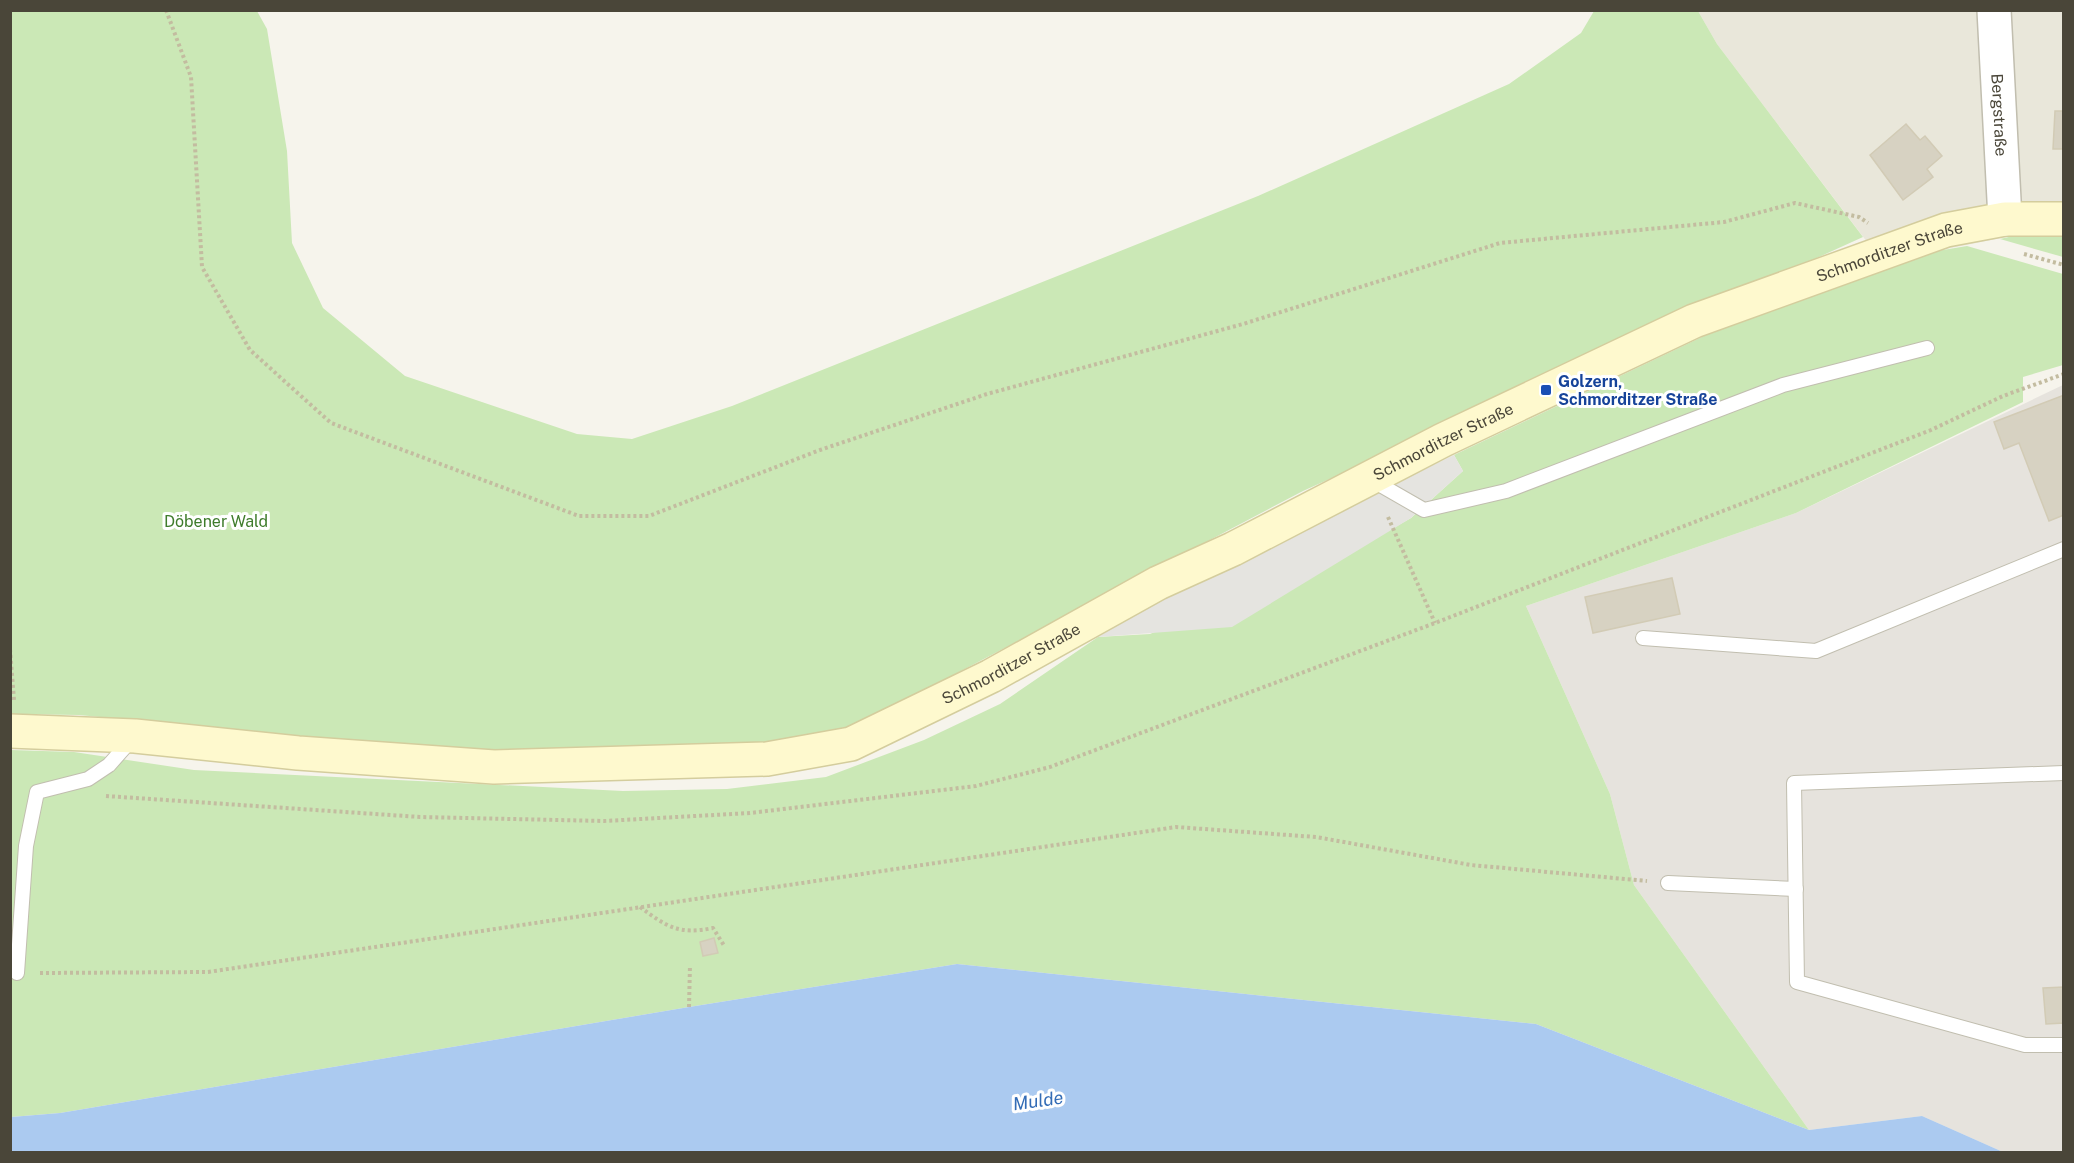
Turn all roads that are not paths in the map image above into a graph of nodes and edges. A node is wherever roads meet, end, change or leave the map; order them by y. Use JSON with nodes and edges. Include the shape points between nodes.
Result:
{"nodes":[{"id":1,"x":1994,"y":10,"type":"edge"},
{"id":2,"x":2005,"y":219,"type":"junction"},
{"id":3,"x":2064,"y":219,"type":"edge"},
{"id":4,"x":1928,"y":348,"type":"dead end"},
{"id":5,"x":1370,"y":479,"type":"junction"},
{"id":6,"x":2064,"y":549,"type":"edge"},
{"id":7,"x":1643,"y":638,"type":"dead end"},
{"id":8,"x":12,"y":731,"type":"edge"},
{"id":9,"x":135,"y":736,"type":"junction"},
{"id":10,"x":2064,"y":773,"type":"edge"},
{"id":11,"x":1668,"y":883,"type":"road end"},
{"id":12,"x":1796,"y":889,"type":"junction"},
{"id":13,"x":17,"y":973,"type":"road end"},
{"id":14,"x":2064,"y":1045,"type":"edge"}],
"edges":[{"from":1,"to":2,"type":"street","name":"Bergstraße"},
{"from":2,"to":3,"type":"main road","name":"Schmorditzer Straße"},
{"from":2,"to":5,"type":"main road","name":"Schmorditzer Straße","via":[[1946,230],[1694,321]]},
{"from":4,"to":5,"type":"lane","via":[[1783,385],[1506,491],[1424,510]]},
{"from":5,"to":9,"type":"main road","name":"Schmorditzer Straße","via":[[850,744],[768,759],[494,767]]},
{"from":6,"to":7,"type":"lane","via":[[1816,651]]},
{"from":8,"to":9,"type":"main road","name":"Schmorditzer Straße"},
{"from":9,"to":13,"type":"lane","via":[[108,765],[88,779],[37,792],[26,846]]},
{"from":10,"to":12,"type":"lane","via":[[1794,783]]},
{"from":11,"to":12,"type":"lane"},
{"from":12,"to":14,"type":"lane","via":[[1797,982],[2025,1045]]}]}
